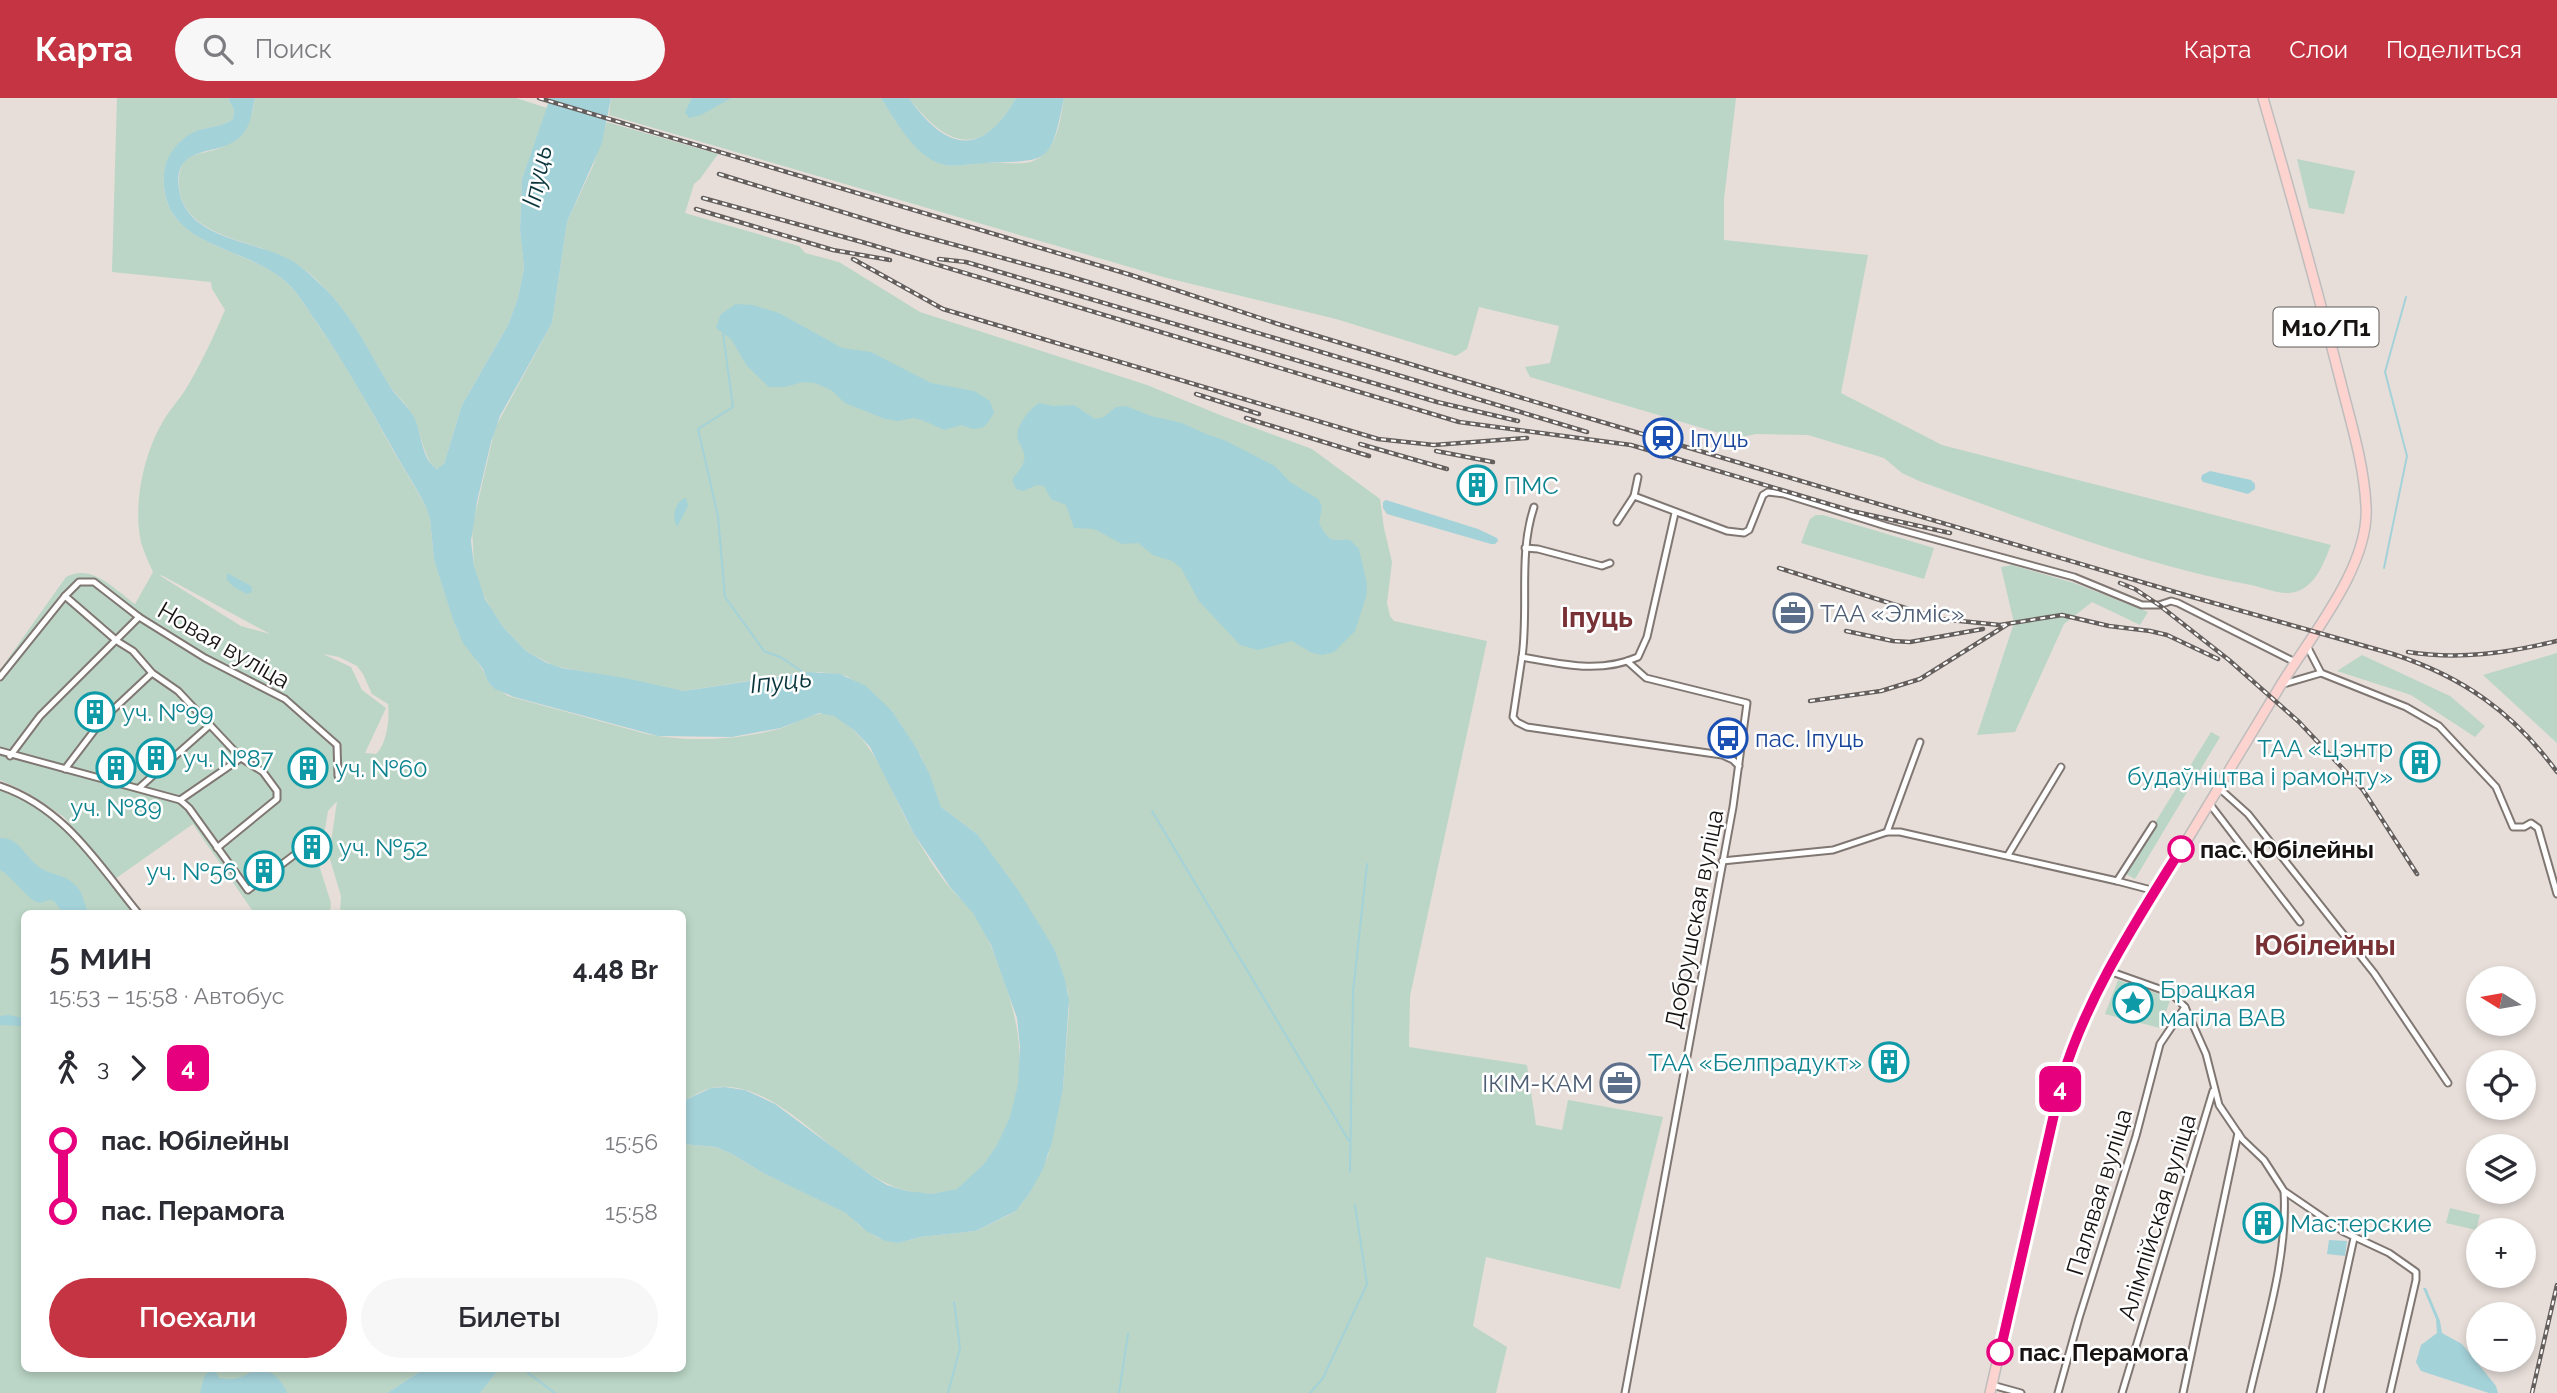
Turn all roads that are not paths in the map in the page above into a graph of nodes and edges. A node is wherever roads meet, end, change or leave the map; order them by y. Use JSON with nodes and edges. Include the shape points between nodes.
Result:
{"nodes":[{"id":1,"x":2263,"y":98,"type":"edge"},
{"id":2,"x":1638,"y":477,"type":"dead end"},
{"id":3,"x":1634,"y":496,"type":"junction"},
{"id":4,"x":1534,"y":507,"type":"dead end"},
{"id":5,"x":1675,"y":513,"type":"junction"},
{"id":6,"x":1617,"y":522,"type":"dead end"},
{"id":7,"x":1525,"y":548,"type":"junction"},
{"id":8,"x":1610,"y":564,"type":"dead end"},
{"id":9,"x":65,"y":596,"type":"junction"},
{"id":10,"x":139,"y":617,"type":"junction"},
{"id":11,"x":117,"y":641,"type":"junction"},
{"id":12,"x":2307,"y":646,"type":"junction"},
{"id":13,"x":1522,"y":657,"type":"junction"},
{"id":14,"x":1627,"y":661,"type":"junction"},
{"id":15,"x":2295,"y":662,"type":"junction"},
{"id":16,"x":152,"y":673,"type":"junction"},
{"id":17,"x":2321,"y":673,"type":"junction"},
{"id":18,"x":0,"y":677,"type":"edge"},
{"id":19,"x":2280,"y":685,"type":"junction"},
{"id":20,"x":210,"y":726,"type":"junction"},
{"id":21,"x":1920,"y":742,"type":"dead end"},
{"id":22,"x":0,"y":751,"type":"edge"},
{"id":23,"x":10,"y":756,"type":"junction"},
{"id":24,"x":241,"y":758,"type":"junction"},
{"id":25,"x":1739,"y":766,"type":"junction"},
{"id":26,"x":2061,"y":767,"type":"dead end"},
{"id":27,"x":65,"y":769,"type":"junction"},
{"id":28,"x":338,"y":776,"type":"dead end"},
{"id":29,"x":0,"y":786,"type":"edge"},
{"id":30,"x":2218,"y":787,"type":"junction"},
{"id":31,"x":139,"y":788,"type":"junction"},
{"id":32,"x":180,"y":800,"type":"junction"},
{"id":33,"x":2209,"y":803,"type":"junction"},
{"id":34,"x":2153,"y":825,"type":"dead end"},
{"id":35,"x":1887,"y":832,"type":"junction"},
{"id":36,"x":306,"y":846,"type":"dead end"},
{"id":37,"x":217,"y":848,"type":"junction"},
{"id":38,"x":2008,"y":855,"type":"junction"},
{"id":39,"x":1722,"y":861,"type":"junction"},
{"id":40,"x":2117,"y":881,"type":"junction"},
{"id":41,"x":2155,"y":891,"type":"junction"},
{"id":42,"x":2557,"y":894,"type":"edge"},
{"id":43,"x":136,"y":910,"type":"edge"},
{"id":44,"x":2300,"y":922,"type":"dead end"},
{"id":45,"x":2109,"y":971,"type":"junction"},
{"id":46,"x":2185,"y":1007,"type":"junction"},
{"id":47,"x":2448,"y":1083,"type":"dead end"},
{"id":48,"x":2214,"y":1091,"type":"junction"},
{"id":49,"x":2238,"y":1133,"type":"junction"},
{"id":50,"x":2284,"y":1191,"type":"junction"},
{"id":51,"x":2354,"y":1238,"type":"junction"},
{"id":52,"x":1991,"y":1389,"type":"edge"},
{"id":53,"x":1625,"y":1393,"type":"edge"},
{"id":54,"x":2021,"y":1393,"type":"edge"},
{"id":55,"x":2058,"y":1393,"type":"edge"},
{"id":56,"x":2122,"y":1393,"type":"edge"},
{"id":57,"x":2183,"y":1393,"type":"edge"},
{"id":58,"x":2250,"y":1393,"type":"edge"},
{"id":59,"x":2320,"y":1393,"type":"edge"},
{"id":60,"x":2390,"y":1393,"type":"edge"}],
"edges":[{"from":1,"to":12,"type":"main road","number":"М10/П1","via":[[2333,350],[2367,507],[2354,562]]},
{"from":2,"to":3,"type":"street"},
{"from":3,"to":5,"type":"street"},
{"from":3,"to":6,"type":"street"},
{"from":4,"to":7,"type":"street"},
{"from":5,"to":14,"type":"street","via":[[1644,644],[1638,657]]},
{"from":5,"to":15,"type":"street","via":[[1744,533],[1763,495],[1784,494],[2074,578],[2143,605],[2178,603]]},
{"from":7,"to":8,"type":"street"},
{"from":7,"to":13,"type":"street","via":[[1527,626]]},
{"from":9,"to":10,"type":"street","name":"Новая вуліца","via":[[79,582],[94,582]]},
{"from":9,"to":11,"type":"street"},
{"from":9,"to":18,"type":"street"},
{"from":10,"to":11,"type":"street"},
{"from":10,"to":28,"type":"street","name":"Новая вуліца","via":[[285,699],[337,745]]},
{"from":11,"to":16,"type":"street"},
{"from":11,"to":23,"type":"street","via":[[40,716]]},
{"from":12,"to":15,"type":"main road","number":"М10/П1"},
{"from":12,"to":17,"type":"street"},
{"from":13,"to":14,"type":"street","via":[[1585,668]]},
{"from":13,"to":25,"type":"street","via":[[1513,717],[1517,722],[1561,733],[1722,755]]},
{"from":14,"to":25,"type":"street","name":"Добрушская вуліца","via":[[1646,678],[1747,703]]},
{"from":15,"to":19,"type":"main road","number":"М10/П1"},
{"from":16,"to":20,"type":"street","via":[[178,691]]},
{"from":16,"to":27,"type":"street","via":[[103,719]]},
{"from":17,"to":19,"type":"street"},
{"from":17,"to":42,"type":"street","via":[[2406,707],[2439,726],[2496,787],[2513,827],[2531,823],[2538,828]]},
{"from":19,"to":30,"type":"main road","number":"М10/П1"},
{"from":20,"to":24,"type":"street"},
{"from":20,"to":31,"type":"street"},
{"from":21,"to":35,"type":"street"},
{"from":22,"to":23,"type":"street"},
{"from":23,"to":27,"type":"street"},
{"from":24,"to":32,"type":"street"},
{"from":24,"to":37,"type":"street","via":[[263,772],[277,791],[277,799]]},
{"from":25,"to":39,"type":"street","name":"Добрушская вуліца"},
{"from":26,"to":38,"type":"street"},
{"from":27,"to":31,"type":"street"},
{"from":29,"to":43,"type":"street","via":[[44,808],[75,834]]},
{"from":30,"to":33,"type":"main road","number":"М10/П1"},
{"from":30,"to":47,"type":"street","via":[[2248,814],[2374,974]]},
{"from":31,"to":32,"type":"street"},
{"from":32,"to":37,"type":"street"},
{"from":33,"to":41,"type":"main road","number":"М10/П1"},
{"from":33,"to":44,"type":"street"},
{"from":34,"to":40,"type":"street"},
{"from":35,"to":38,"type":"street"},
{"from":35,"to":39,"type":"street","via":[[1833,850]]},
{"from":36,"to":37,"type":"street","via":[[248,890]]},
{"from":38,"to":40,"type":"street"},
{"from":39,"to":53,"type":"street","name":"Добрушская вуліца"},
{"from":40,"to":41,"type":"street"},
{"from":41,"to":45,"type":"main road","number":"М10/П1"},
{"from":45,"to":46,"type":"street","via":[[2171,993]]},
{"from":45,"to":52,"type":"main road","number":"М10/П1","via":[[2073,1043],[2062,1079]]},
{"from":46,"to":48,"type":"street","via":[[2206,1054]]},
{"from":46,"to":55,"type":"street","name":"Палявая вуліца","via":[[2160,1044]]},
{"from":48,"to":49,"type":"street"},
{"from":48,"to":56,"type":"street","name":"Алімпійская вуліца"},
{"from":49,"to":50,"type":"street","via":[[2264,1160]]},
{"from":49,"to":57,"type":"street"},
{"from":50,"to":51,"type":"street"},
{"from":50,"to":58,"type":"street","via":[[2281,1252]]},
{"from":51,"to":59,"type":"street"},
{"from":51,"to":60,"type":"street","via":[[2389,1253],[2416,1272]]},
{"from":52,"to":54,"type":"street"}]}
